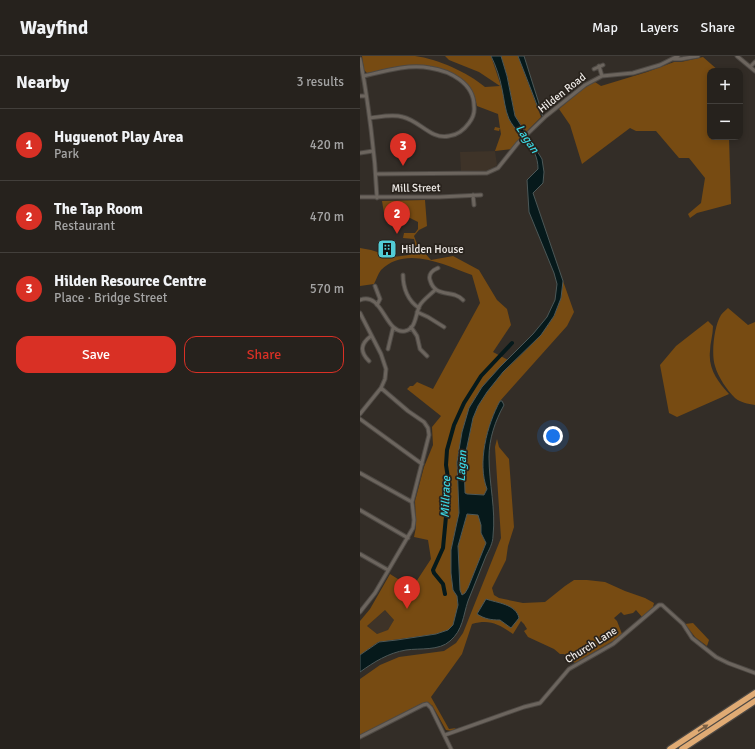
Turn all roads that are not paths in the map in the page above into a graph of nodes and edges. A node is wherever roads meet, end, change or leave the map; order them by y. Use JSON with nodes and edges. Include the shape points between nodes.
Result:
{"nodes":[{"id":1,"x":678,"y":56,"type":"edge"},
{"id":2,"x":698,"y":56,"type":"edge"},
{"id":3,"x":737,"y":56,"type":"edge"},
{"id":4,"x":360,"y":58,"type":"edge"},
{"id":5,"x":674,"y":59,"type":"junction"},
{"id":6,"x":755,"y":62,"type":"edge"},
{"id":7,"x":750,"y":67,"type":"junction"},
{"id":8,"x":594,"y":68,"type":"dead end"},
{"id":9,"x":755,"y":71,"type":"edge"},
{"id":10,"x":364,"y":76,"type":"junction"},
{"id":11,"x":602,"y":76,"type":"junction"},
{"id":12,"x":360,"y":96,"type":"edge"},
{"id":13,"x":366,"y":96,"type":"junction"},
{"id":14,"x":370,"y":118,"type":"junction"},
{"id":15,"x":374,"y":151,"type":"junction"},
{"id":16,"x":360,"y":153,"type":"edge"},
{"id":17,"x":376,"y":174,"type":"junction"},
{"id":18,"x":473,"y":195,"type":"junction"},
{"id":19,"x":482,"y":195,"type":"dead end"},
{"id":20,"x":360,"y":197,"type":"edge"},
{"id":21,"x":377,"y":198,"type":"junction"},
{"id":22,"x":474,"y":204,"type":"dead end"},
{"id":23,"x":438,"y":268,"type":"dead end"},
{"id":24,"x":402,"y":275,"type":"dead end"},
{"id":25,"x":375,"y":286,"type":"dead end"},
{"id":26,"x":435,"y":290,"type":"junction"},
{"id":27,"x":360,"y":300,"type":"edge"},
{"id":28,"x":463,"y":300,"type":"dead end"},
{"id":29,"x":377,"y":305,"type":"junction"},
{"id":30,"x":419,"y":308,"type":"junction"},
{"id":31,"x":417,"y":312,"type":"junction"},
{"id":32,"x":360,"y":313,"type":"edge"},
{"id":33,"x":411,"y":327,"type":"junction"},
{"id":34,"x":393,"y":328,"type":"junction"},
{"id":35,"x":444,"y":328,"type":"dead end"},
{"id":36,"x":371,"y":336,"type":"junction"},
{"id":37,"x":388,"y":349,"type":"dead end"},
{"id":38,"x":427,"y":356,"type":"dead end"},
{"id":39,"x":369,"y":361,"type":"dead end"},
{"id":40,"x":381,"y":388,"type":"junction"},
{"id":41,"x":360,"y":414,"type":"edge"},
{"id":42,"x":360,"y":419,"type":"edge"},
{"id":43,"x":422,"y":464,"type":"junction"},
{"id":44,"x":360,"y":473,"type":"edge"},
{"id":45,"x":412,"y":502,"type":"junction"},
{"id":46,"x":360,"y":510,"type":"edge"},
{"id":47,"x":408,"y":538,"type":"junction"},
{"id":48,"x":360,"y":554,"type":"edge"},
{"id":49,"x":388,"y":570,"type":"junction"},
{"id":50,"x":360,"y":612,"type":"edge"},
{"id":51,"x":755,"y":673,"type":"edge"},
{"id":52,"x":755,"y":693,"type":"edge"},
{"id":53,"x":755,"y":701,"type":"edge"},
{"id":54,"x":445,"y":735,"type":"junction"},
{"id":55,"x":360,"y":737,"type":"edge"},
{"id":56,"x":451,"y":749,"type":"edge"},
{"id":57,"x":670,"y":749,"type":"edge"},
{"id":58,"x":682,"y":749,"type":"edge"}],
"edges":[{"from":1,"to":5,"type":"street","name":"Hilden Road"},
{"from":2,"to":5,"type":"street","name":"Hilden Road"},
{"from":3,"to":7,"type":"street"},
{"from":4,"to":10,"type":"street"},
{"from":5,"to":11,"type":"street","name":"Hilden Road","via":[[633,73]]},
{"from":6,"to":7,"type":"street"},
{"from":7,"to":9,"type":"street"},
{"from":8,"to":11,"type":"street","via":[[601,66]]},
{"from":10,"to":13,"type":"street"},
{"from":10,"to":14,"type":"street","via":[[411,67],[434,68],[463,83],[472,94],[474,104],[472,120],[465,128],[458,134],[443,137],[404,117]]},
{"from":11,"to":17,"type":"street","name":"Hilden Road","via":[[585,85],[546,116],[498,168],[487,173]]},
{"from":12,"to":13,"type":"street"},
{"from":13,"to":14,"type":"street"},
{"from":14,"to":15,"type":"street"},
{"from":15,"to":16,"type":"street"},
{"from":15,"to":17,"type":"street"},
{"from":17,"to":21,"type":"street"},
{"from":18,"to":19,"type":"street","name":"Mill Street"},
{"from":18,"to":21,"type":"street","name":"Mill Street"},
{"from":18,"to":22,"type":"street"},
{"from":20,"to":21,"type":"street","name":"Mill Street"},
{"from":23,"to":26,"type":"street","via":[[430,277]]},
{"from":24,"to":30,"type":"street","via":[[407,296]]},
{"from":25,"to":29,"type":"street","via":[[380,299]]},
{"from":26,"to":28,"type":"street"},
{"from":26,"to":30,"type":"street"},
{"from":27,"to":29,"type":"street","via":[[368,299]]},
{"from":29,"to":34,"type":"street"},
{"from":30,"to":31,"type":"street"},
{"from":31,"to":33,"type":"street"},
{"from":31,"to":35,"type":"street"},
{"from":32,"to":36,"type":"street"},
{"from":33,"to":34,"type":"street","via":[[402,331]]},
{"from":33,"to":38,"type":"street","via":[[417,336],[420,349]]},
{"from":34,"to":37,"type":"street"},
{"from":36,"to":39,"type":"street","via":[[366,340],[362,350],[363,356]]},
{"from":36,"to":40,"type":"street","via":[[385,365],[385,379]]},
{"from":40,"to":41,"type":"street"},
{"from":40,"to":43,"type":"street","via":[[426,425],[429,435]]},
{"from":42,"to":43,"type":"street"},
{"from":43,"to":45,"type":"street"},
{"from":44,"to":45,"type":"street"},
{"from":45,"to":47,"type":"street","via":[[413,524]]},
{"from":46,"to":47,"type":"street"},
{"from":47,"to":49,"type":"street"},
{"from":48,"to":49,"type":"street"},
{"from":49,"to":50,"type":"street"},
{"from":51,"to":54,"type":"street","name":"Church Lane","via":[[719,659],[692,638],[683,624],[659,605],[613,644],[569,669],[540,703]]},
{"from":57,"to":52,"type":"highway","one_way":true},
{"from":53,"to":58,"type":"highway"},
{"from":54,"to":55,"type":"street","via":[[431,708],[425,704]]},
{"from":54,"to":56,"type":"street"}]}
